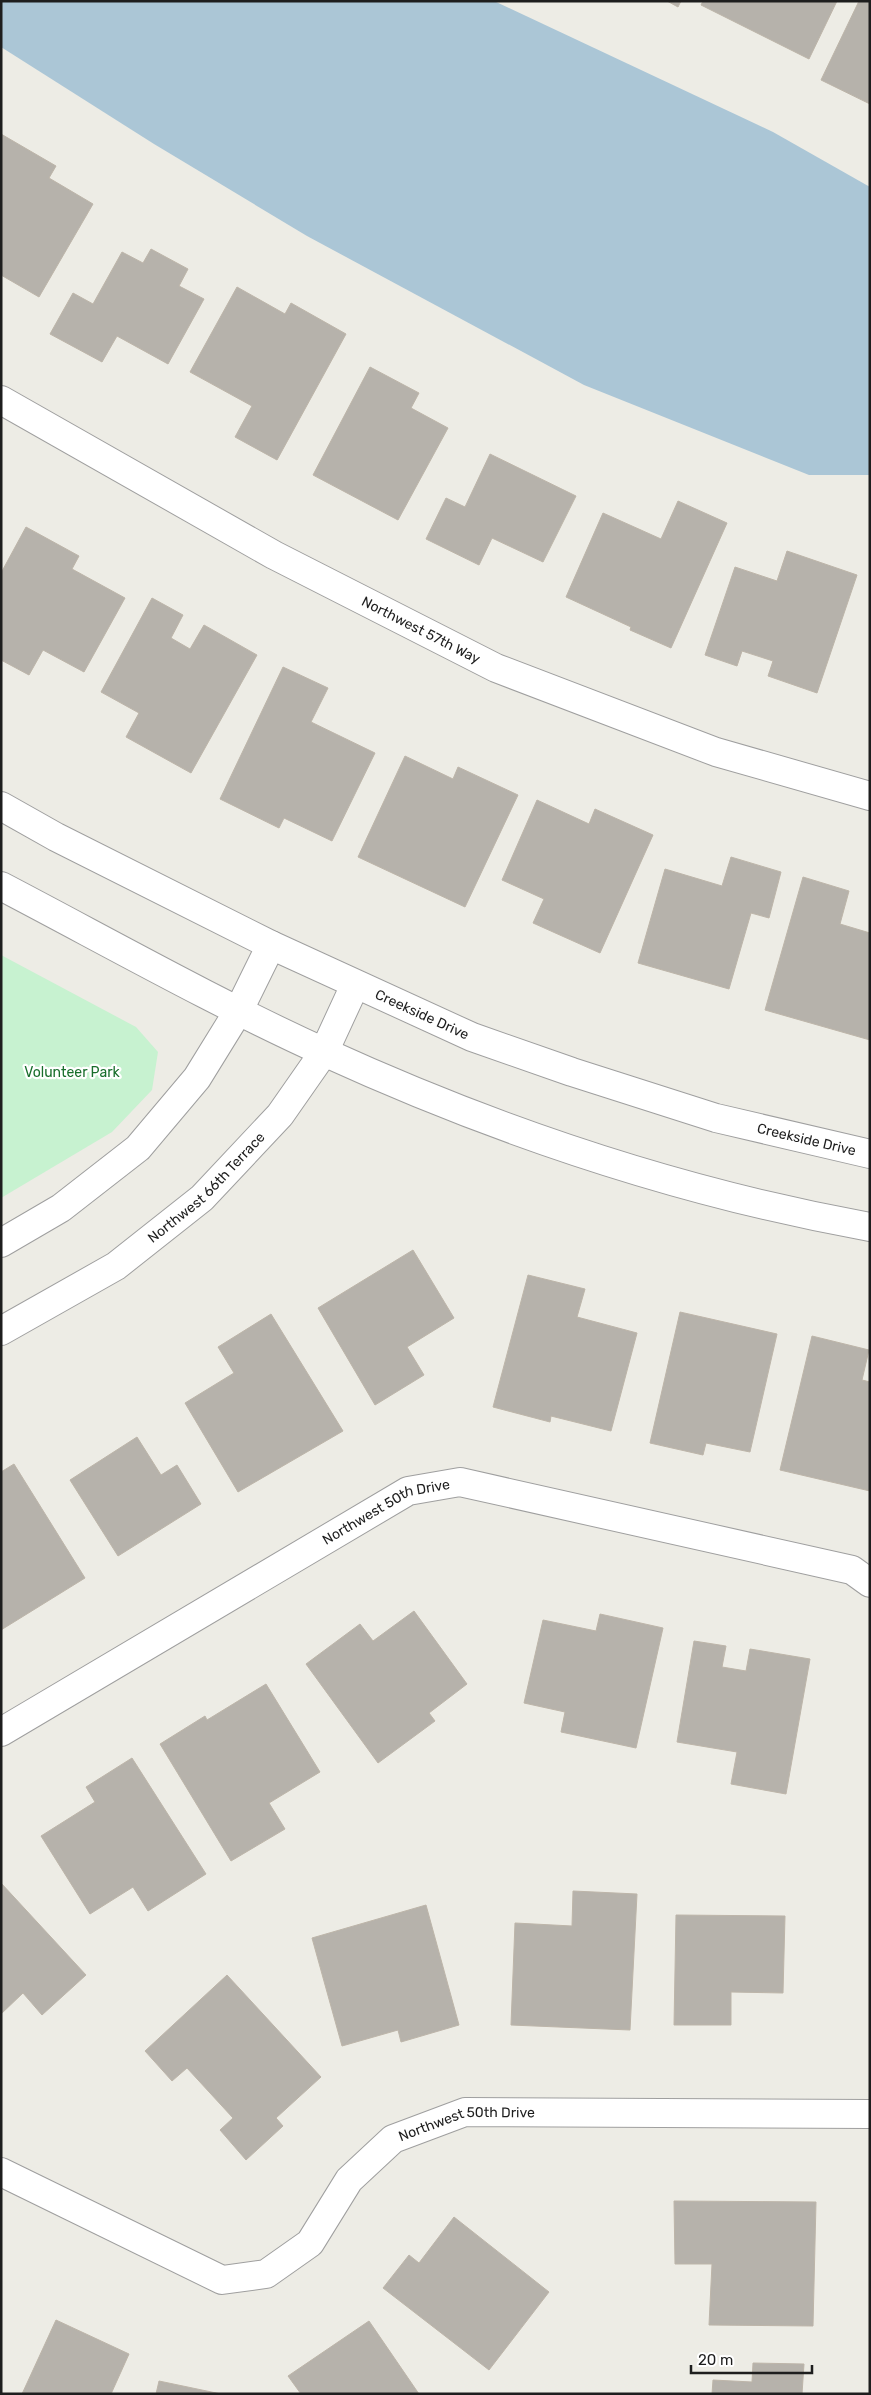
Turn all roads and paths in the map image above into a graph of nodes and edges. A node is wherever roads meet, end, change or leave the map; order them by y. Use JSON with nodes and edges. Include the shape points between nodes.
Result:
{"nodes":[{"id":1,"x":1,"y":400,"type":"edge"},
{"id":2,"x":870,"y":796,"type":"edge"},
{"id":3,"x":1,"y":806,"type":"edge"},
{"id":4,"x":1,"y":886,"type":"edge"},
{"id":5,"x":271,"y":945,"type":"junction"},
{"id":6,"x":355,"y":986,"type":"junction"},
{"id":7,"x":239,"y":1010,"type":"junction"},
{"id":8,"x":324,"y":1052,"type":"junction"},
{"id":9,"x":870,"y":1154,"type":"edge"},
{"id":10,"x":870,"y":1227,"type":"edge"},
{"id":11,"x":1,"y":1243,"type":"edge"},
{"id":12,"x":1,"y":1331,"type":"edge"},
{"id":13,"x":870,"y":1583,"type":"edge"},
{"id":14,"x":1,"y":1732,"type":"edge"},
{"id":15,"x":870,"y":2114,"type":"edge"},
{"id":16,"x":1,"y":2172,"type":"edge"}],
"edges":[{"from":1,"to":2,"type":"street","name":"Northwest 57th Way","via":[[274,555],[496,668],[716,752]]},
{"from":3,"to":5,"type":"street","name":"Creekside Drive"},
{"from":4,"to":7,"type":"street"},
{"from":5,"to":6,"type":"street","name":"Creekside Drive"},
{"from":5,"to":7,"type":"street"},
{"from":6,"to":8,"type":"street","name":"Northwest 66th Terrace"},
{"from":6,"to":9,"type":"street","name":"Creekside Drive","via":[[472,1037],[572,1072],[716,1118]]},
{"from":7,"to":8,"type":"street"},
{"from":7,"to":11,"type":"street","via":[[197,1078],[138,1148],[61,1208]]},
{"from":8,"to":10,"type":"street","via":[[560,1146],[691,1188]]},
{"from":8,"to":12,"type":"street","name":"Northwest 66th Terrace","via":[[280,1115],[202,1198],[116,1266]]},
{"from":13,"to":14,"type":"street","name":"Northwest 50th Drive","via":[[852,1570],[460,1482],[408,1491]]},
{"from":15,"to":16,"type":"street","name":"Northwest 50th Drive","via":[[465,2112],[393,2139],[349,2180],[310,2244],[266,2274],[222,2280]]}]}
